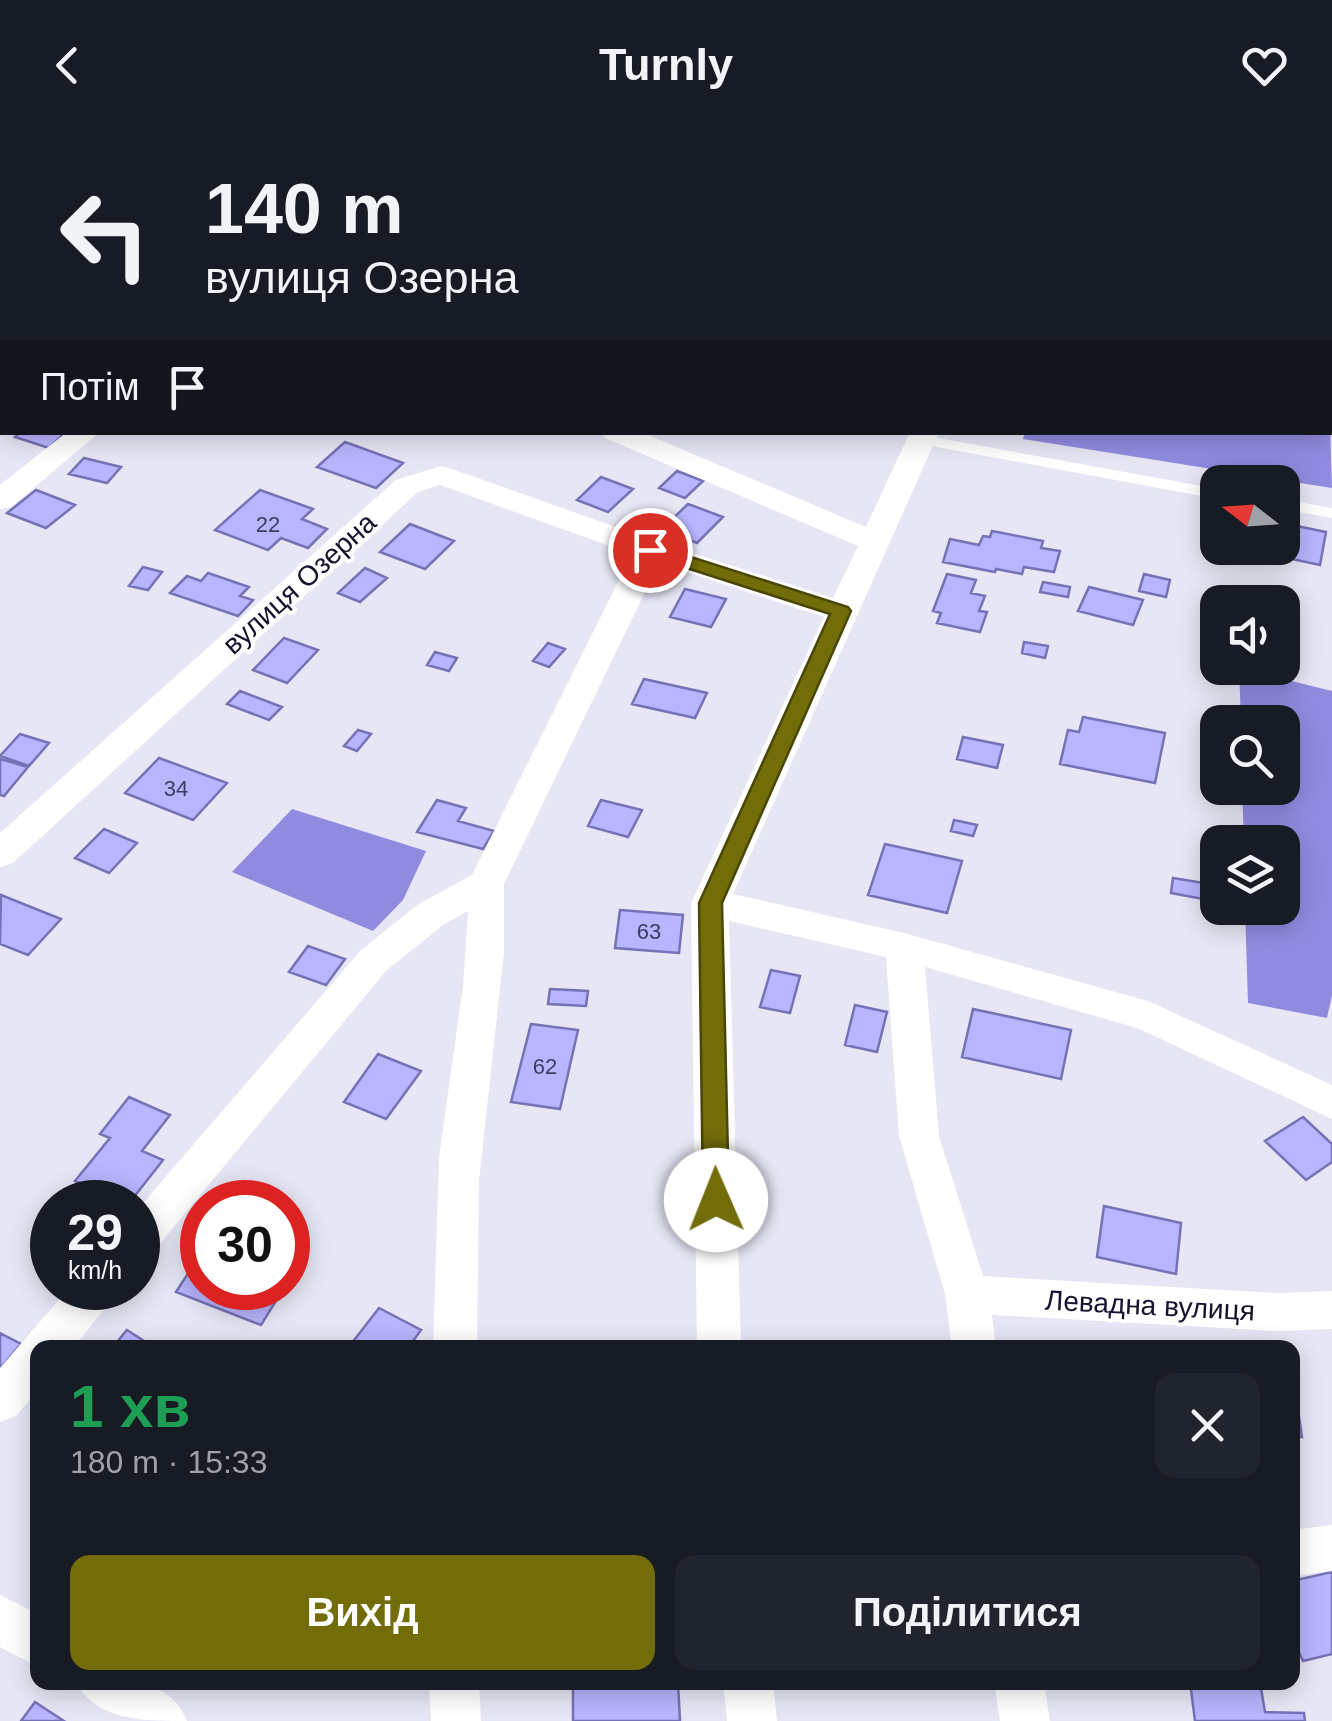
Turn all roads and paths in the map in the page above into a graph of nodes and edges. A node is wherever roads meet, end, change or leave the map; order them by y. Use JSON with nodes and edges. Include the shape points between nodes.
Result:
{"nodes":[{"id":1,"x":82,"y":435,"type":"edge"},
{"id":2,"x":622,"y":435,"type":"edge"},
{"id":3,"x":923,"y":436,"type":"edge"},
{"id":4,"x":1200,"y":490,"type":"edge"},
{"id":5,"x":0,"y":500,"type":"edge"},
{"id":6,"x":1300,"y":507,"type":"edge"},
{"id":7,"x":1332,"y":513,"type":"edge"},
{"id":8,"x":876,"y":542,"type":"junction"},
{"id":9,"x":650,"y":550,"type":"junction"},
{"id":10,"x":841,"y":611,"type":"junction"},
{"id":11,"x":0,"y":854,"type":"edge"},
{"id":12,"x":486,"y":884,"type":"junction"},
{"id":13,"x":710,"y":903,"type":"junction"},
{"id":14,"x":904,"y":948,"type":"junction"},
{"id":15,"x":1332,"y":1103,"type":"edge"},
{"id":16,"x":160,"y":1213,"type":"edge"},
{"id":17,"x":967,"y":1294,"type":"junction"},
{"id":18,"x":77,"y":1310,"type":"edge"},
{"id":19,"x":1332,"y":1310,"type":"edge"},
{"id":20,"x":52,"y":1340,"type":"edge"},
{"id":21,"x":455,"y":1340,"type":"edge"},
{"id":22,"x":719,"y":1340,"type":"edge"},
{"id":23,"x":973,"y":1340,"type":"edge"},
{"id":24,"x":30,"y":1365,"type":"edge"},
{"id":25,"x":0,"y":1401,"type":"edge"},
{"id":26,"x":1332,"y":1548,"type":"edge"},
{"id":27,"x":1300,"y":1552,"type":"edge"},
{"id":28,"x":0,"y":1619,"type":"edge"},
{"id":29,"x":30,"y":1638,"type":"edge"},
{"id":30,"x":114,"y":1690,"type":"edge"},
{"id":31,"x":454,"y":1690,"type":"edge"},
{"id":32,"x":749,"y":1690,"type":"edge"},
{"id":33,"x":1020,"y":1690,"type":"edge"},
{"id":34,"x":162,"y":1721,"type":"edge"},
{"id":35,"x":456,"y":1721,"type":"edge"},
{"id":36,"x":752,"y":1721,"type":"edge"},
{"id":37,"x":1025,"y":1721,"type":"edge"}],
"edges":[{"from":1,"to":5,"type":"street"},
{"from":2,"to":8,"type":"street"},
{"from":3,"to":4,"type":"lane"},
{"from":3,"to":8,"type":"street"},
{"from":6,"to":7,"type":"lane"},
{"from":8,"to":10,"type":"street"},
{"from":9,"to":10,"type":"street","name":"вулиця Озерна"},
{"from":9,"to":11,"type":"street","name":"вулиця Озерна","via":[[441,476],[407,486]]},
{"from":9,"to":12,"type":"street"},
{"from":10,"to":13,"type":"street"},
{"from":12,"to":16,"type":"street","via":[[430,915],[373,961]]},
{"from":12,"to":21,"type":"street","via":[[460,1156]]},
{"from":13,"to":14,"type":"street"},
{"from":13,"to":22,"type":"street"},
{"from":14,"to":15,"type":"street","via":[[1148,1016]]},
{"from":14,"to":17,"type":"street","via":[[919,1136]]},
{"from":17,"to":19,"type":"street","name":"Левадна вулиця"},
{"from":17,"to":23,"type":"street"},
{"from":18,"to":20,"type":"street"},
{"from":24,"to":25,"type":"street"},
{"from":26,"to":27,"type":"street"},
{"from":28,"to":29,"type":"street"},
{"from":30,"to":34,"type":"street"},
{"from":31,"to":35,"type":"street"},
{"from":32,"to":36,"type":"street"},
{"from":33,"to":37,"type":"street"}]}
